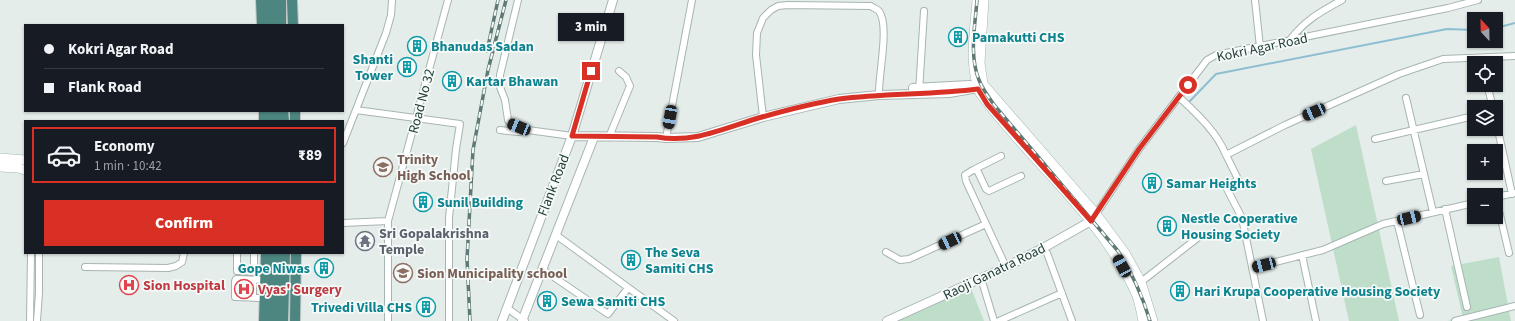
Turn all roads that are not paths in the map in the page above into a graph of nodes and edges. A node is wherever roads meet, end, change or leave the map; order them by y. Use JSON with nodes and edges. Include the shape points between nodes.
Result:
{"nodes":[{"id":1,"x":261,"y":0,"type":"edge"},
{"id":2,"x":271,"y":0,"type":"edge"},
{"id":3,"x":281,"y":0,"type":"edge"},
{"id":4,"x":392,"y":0,"type":"edge"},
{"id":5,"x":448,"y":0,"type":"edge"},
{"id":6,"x":518,"y":0,"type":"edge"},
{"id":7,"x":613,"y":0,"type":"edge"},
{"id":8,"x":692,"y":0,"type":"edge"},
{"id":9,"x":977,"y":0,"type":"edge"},
{"id":10,"x":984,"y":0,"type":"edge"},
{"id":11,"x":1254,"y":0,"type":"edge"},
{"id":12,"x":1342,"y":0,"type":"edge"},
{"id":13,"x":1478,"y":0,"type":"edge"},
{"id":14,"x":293,"y":1,"type":"edge"},
{"id":15,"x":924,"y":11,"type":"dead end"},
{"id":16,"x":262,"y":24,"type":"edge"},
{"id":17,"x":271,"y":24,"type":"edge"},
{"id":18,"x":281,"y":24,"type":"edge"},
{"id":19,"x":293,"y":24,"type":"edge"},
{"id":20,"x":1289,"y":41,"type":"junction"},
{"id":21,"x":1260,"y":47,"type":"junction"},
{"id":22,"x":1515,"y":56,"type":"edge"},
{"id":23,"x":619,"y":71,"type":"dead end"},
{"id":24,"x":980,"y":86,"type":"junction"},
{"id":25,"x":918,"y":90,"type":"junction"},
{"id":26,"x":879,"y":93,"type":"junction"},
{"id":27,"x":1179,"y":97,"type":"junction"},
{"id":28,"x":1406,"y":98,"type":"dead end"},
{"id":29,"x":356,"y":110,"type":"junction"},
{"id":30,"x":763,"y":114,"type":"junction"},
{"id":31,"x":417,"y":118,"type":"junction"},
{"id":32,"x":1467,"y":118,"type":"edge"},
{"id":33,"x":500,"y":130,"type":"dead end"},
{"id":34,"x":528,"y":130,"type":"junction"},
{"id":35,"x":1414,"y":130,"type":"junction"},
{"id":36,"x":572,"y":136,"type":"junction"},
{"id":37,"x":667,"y":136,"type":"junction"},
{"id":38,"x":1500,"y":136,"type":"edge"},
{"id":39,"x":594,"y":137,"type":"junction"},
{"id":40,"x":609,"y":137,"type":"junction"},
{"id":41,"x":1375,"y":139,"type":"dead end"},
{"id":42,"x":344,"y":140,"type":"edge"},
{"id":43,"x":1226,"y":155,"type":"junction"},
{"id":44,"x":1001,"y":156,"type":"dead end"},
{"id":45,"x":0,"y":158,"type":"edge"},
{"id":46,"x":24,"y":160,"type":"edge"},
{"id":47,"x":0,"y":168,"type":"edge"},
{"id":48,"x":975,"y":169,"type":"junction"},
{"id":49,"x":24,"y":170,"type":"edge"},
{"id":50,"x":1424,"y":174,"type":"junction"},
{"id":51,"x":1021,"y":176,"type":"dead end"},
{"id":52,"x":1386,"y":181,"type":"dead end"},
{"id":53,"x":1514,"y":193,"type":"edge"},
{"id":54,"x":1503,"y":196,"type":"edge"},
{"id":55,"x":1467,"y":204,"type":"edge"},
{"id":56,"x":1445,"y":209,"type":"junction"},
{"id":57,"x":1433,"y":212,"type":"junction"},
{"id":58,"x":1093,"y":217,"type":"junction"},
{"id":59,"x":388,"y":221,"type":"junction"},
{"id":60,"x":1397,"y":221,"type":"junction"},
{"id":61,"x":344,"y":223,"type":"edge"},
{"id":62,"x":986,"y":224,"type":"junction"},
{"id":63,"x":1502,"y":224,"type":"edge"},
{"id":64,"x":556,"y":235,"type":"junction"},
{"id":65,"x":1200,"y":236,"type":"dead end"},
{"id":66,"x":886,"y":252,"type":"dead end"},
{"id":67,"x":1047,"y":253,"type":"dead end"},
{"id":68,"x":1509,"y":253,"type":"dead end"},
{"id":69,"x":31,"y":254,"type":"edge"},
{"id":70,"x":39,"y":254,"type":"edge"},
{"id":71,"x":184,"y":254,"type":"edge"},
{"id":72,"x":237,"y":254,"type":"edge"},
{"id":73,"x":254,"y":254,"type":"edge"},
{"id":74,"x":266,"y":254,"type":"edge"},
{"id":75,"x":276,"y":254,"type":"edge"},
{"id":76,"x":285,"y":254,"type":"edge"},
{"id":77,"x":296,"y":254,"type":"edge"},
{"id":78,"x":1302,"y":255,"type":"junction"},
{"id":79,"x":85,"y":267,"type":"dead end"},
{"id":80,"x":1006,"y":267,"type":"junction"},
{"id":81,"x":1252,"y":268,"type":"junction"},
{"id":82,"x":542,"y":269,"type":"junction"},
{"id":83,"x":254,"y":272,"type":"junction"},
{"id":84,"x":265,"y":276,"type":"junction"},
{"id":85,"x":981,"y":278,"type":"junction"},
{"id":86,"x":253,"y":280,"type":"junction"},
{"id":87,"x":1141,"y":282,"type":"junction"},
{"id":88,"x":628,"y":288,"type":"junction"},
{"id":89,"x":1062,"y":293,"type":"junction"},
{"id":90,"x":253,"y":298,"type":"junction"},
{"id":91,"x":265,"y":298,"type":"junction"},
{"id":92,"x":1515,"y":306,"type":"edge"},
{"id":93,"x":1467,"y":307,"type":"dead end"},
{"id":94,"x":507,"y":308,"type":"junction"},
{"id":95,"x":1420,"y":315,"type":"dead end"},
{"id":96,"x":523,"y":320,"type":"edge"},
{"id":97,"x":30,"y":321,"type":"edge"},
{"id":98,"x":36,"y":321,"type":"edge"},
{"id":99,"x":264,"y":321,"type":"edge"},
{"id":100,"x":274,"y":321,"type":"edge"},
{"id":101,"x":284,"y":321,"type":"edge"},
{"id":102,"x":295,"y":321,"type":"edge"},
{"id":103,"x":388,"y":321,"type":"edge"},
{"id":104,"x":449,"y":321,"type":"edge"},
{"id":105,"x":502,"y":321,"type":"edge"},
{"id":106,"x":674,"y":321,"type":"edge"},
{"id":107,"x":888,"y":321,"type":"edge"},
{"id":108,"x":994,"y":321,"type":"edge"},
{"id":109,"x":1000,"y":321,"type":"edge"},
{"id":110,"x":1072,"y":321,"type":"edge"},
{"id":111,"x":1144,"y":321,"type":"edge"},
{"id":112,"x":1153,"y":321,"type":"edge"},
{"id":113,"x":1263,"y":321,"type":"edge"},
{"id":114,"x":1316,"y":321,"type":"edge"},
{"id":115,"x":1455,"y":321,"type":"edge"}],
"edges":[{"from":1,"to":16,"type":"highway"},
{"from":2,"to":17,"type":"highway"},
{"from":3,"to":18,"type":"highway"},
{"from":4,"to":29,"type":"street","via":[[386,33]]},
{"from":5,"to":31,"type":"street","name":"Road No 32"},
{"from":6,"to":34,"type":"street","via":[[500,75],[500,87],[508,120],[511,124]]},
{"from":7,"to":36,"type":"street","name":"Flank Road"},
{"from":8,"to":37,"type":"street"},
{"from":9,"to":24,"type":"main road","via":[[973,64]]},
{"from":10,"to":24,"type":"main road"},
{"from":11,"to":21,"type":"street"},
{"from":12,"to":20,"type":"street","via":[[1318,13],[1300,27]]},
{"from":13,"to":20,"type":"street","name":"Kokri Agar Road"},
{"from":14,"to":19,"type":"highway"},
{"from":15,"to":25,"type":"street"},
{"from":20,"to":21,"type":"street","name":"Kokri Agar Road"},
{"from":21,"to":27,"type":"street","name":"Kokri Agar Road","via":[[1216,55],[1207,60]]},
{"from":22,"to":43,"type":"street","via":[[1443,59],[1399,74],[1285,125]]},
{"from":23,"to":40,"type":"street","via":[[626,77],[630,86]]},
{"from":24,"to":25,"type":"street","via":[[949,93]]},
{"from":24,"to":58,"type":"main road"},
{"from":25,"to":26,"type":"street"},
{"from":26,"to":30,"type":"street","via":[[818,98]]},
{"from":26,"to":30,"type":"street","via":[[884,34],[879,11],[871,6],[788,4],[771,10],[763,18],[757,33],[756,55]]},
{"from":27,"to":43,"type":"street","via":[[1212,131],[1222,144]]},
{"from":27,"to":58,"type":"street","name":"Kokri Agar Road","via":[[1139,149]]},
{"from":28,"to":35,"type":"street"},
{"from":29,"to":31,"type":"street"},
{"from":29,"to":42,"type":"street"},
{"from":30,"to":37,"type":"street","via":[[707,132]]},
{"from":31,"to":59,"type":"street","name":"Road No 32"},
{"from":31,"to":104,"type":"street","via":[[460,124],[449,218]]},
{"from":32,"to":35,"type":"street"},
{"from":33,"to":34,"type":"street"},
{"from":34,"to":36,"type":"street"},
{"from":35,"to":41,"type":"street"},
{"from":35,"to":50,"type":"street"},
{"from":36,"to":39,"type":"street"},
{"from":36,"to":94,"type":"street","name":"Flank Road"},
{"from":37,"to":40,"type":"street"},
{"from":38,"to":53,"type":"street"},
{"from":39,"to":40,"type":"street"},
{"from":39,"to":64,"type":"street"},
{"from":43,"to":81,"type":"street","via":[[1238,179],[1227,189],[1242,218]]},
{"from":44,"to":48,"type":"street"},
{"from":45,"to":46,"type":"main road"},
{"from":47,"to":49,"type":"main road"},
{"from":48,"to":51,"type":"street","via":[[989,191]]},
{"from":48,"to":62,"type":"street","via":[[966,173],[965,178]]},
{"from":50,"to":52,"type":"street"},
{"from":50,"to":57,"type":"street"},
{"from":53,"to":54,"type":"street"},
{"from":55,"to":56,"type":"street"},
{"from":56,"to":57,"type":"street"},
{"from":56,"to":93,"type":"street"},
{"from":57,"to":60,"type":"street"},
{"from":58,"to":80,"type":"street","name":"Raoji Ganatra Road"},
{"from":58,"to":87,"type":"main road","via":[[1125,253]]},
{"from":58,"to":111,"type":"main road","via":[[1135,290]]},
{"from":59,"to":61,"type":"street"},
{"from":59,"to":103,"type":"street","name":"Road No 32"},
{"from":60,"to":78,"type":"street","via":[[1383,224],[1323,250]]},
{"from":60,"to":95,"type":"street"},
{"from":62,"to":66,"type":"street","via":[[910,259],[900,260]]},
{"from":62,"to":80,"type":"street"},
{"from":63,"to":68,"type":"street"},
{"from":64,"to":82,"type":"street"},
{"from":64,"to":88,"type":"street"},
{"from":65,"to":87,"type":"street"},
{"from":67,"to":89,"type":"street"},
{"from":69,"to":97,"type":"street"},
{"from":70,"to":98,"type":"street"},
{"from":71,"to":79,"type":"street","via":[[182,262],[168,268]]},
{"from":72,"to":83,"type":"street","via":[[237,271]]},
{"from":73,"to":83,"type":"street"},
{"from":74,"to":84,"type":"highway"},
{"from":75,"to":100,"type":"highway"},
{"from":76,"to":101,"type":"highway"},
{"from":77,"to":102,"type":"highway"},
{"from":78,"to":81,"type":"street"},
{"from":78,"to":114,"type":"street"},
{"from":80,"to":85,"type":"street","name":"Raoji Ganatra Road"},
{"from":81,"to":113,"type":"street"},
{"from":82,"to":88,"type":"street","via":[[608,314]]},
{"from":82,"to":96,"type":"street"},
{"from":83,"to":84,"type":"street"},
{"from":84,"to":86,"type":"street"},
{"from":84,"to":91,"type":"highway"},
{"from":85,"to":107,"type":"street","name":"Raoji Ganatra Road"},
{"from":85,"to":108,"type":"street"},
{"from":86,"to":90,"type":"street"},
{"from":86,"to":90,"type":"street","via":[[235,280],[235,296]]},
{"from":87,"to":112,"type":"main road"},
{"from":88,"to":106,"type":"street"},
{"from":89,"to":109,"type":"street"},
{"from":89,"to":110,"type":"street"},
{"from":90,"to":91,"type":"street"},
{"from":91,"to":99,"type":"highway"},
{"from":92,"to":115,"type":"street"},
{"from":94,"to":96,"type":"street"},
{"from":94,"to":105,"type":"street","name":"Flank Road"}]}
